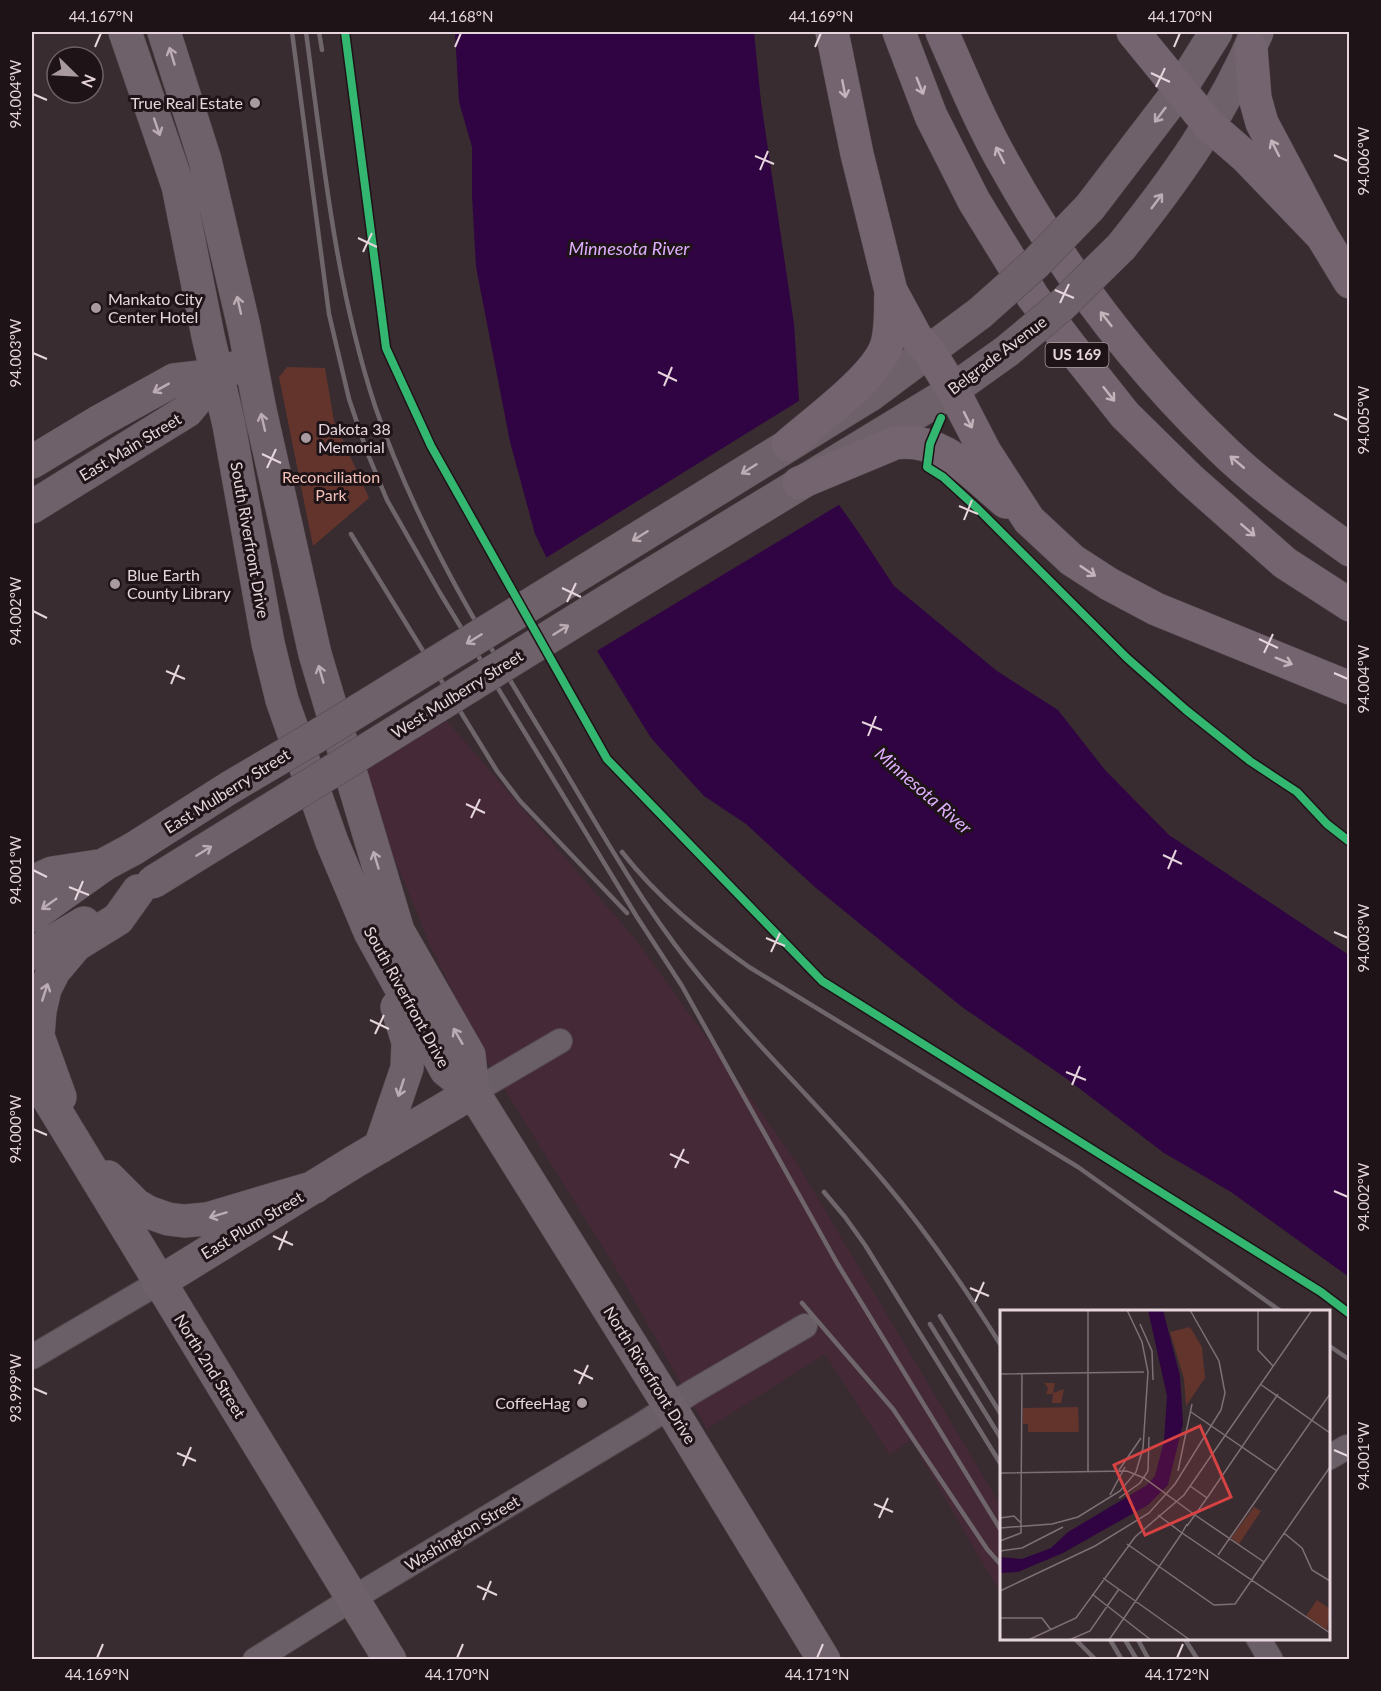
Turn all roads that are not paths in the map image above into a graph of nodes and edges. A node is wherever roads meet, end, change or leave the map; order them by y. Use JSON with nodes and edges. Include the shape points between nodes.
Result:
{"nodes":[{"id":1,"x":124,"y":32,"type":"edge"},
{"id":2,"x":164,"y":32,"type":"edge"},
{"id":3,"x":832,"y":32,"type":"edge"},
{"id":4,"x":900,"y":32,"type":"edge"},
{"id":5,"x":942,"y":32,"type":"edge"},
{"id":6,"x":1133,"y":32,"type":"edge"},
{"id":7,"x":1216,"y":32,"type":"edge"},
{"id":8,"x":1254,"y":40,"type":"edge"},
{"id":9,"x":1181,"y":88,"type":"junction"},
{"id":10,"x":1209,"y":125,"type":"junction"},
{"id":11,"x":1322,"y":236,"type":"junction"},
{"id":12,"x":1350,"y":282,"type":"edge"},
{"id":13,"x":891,"y":291,"type":"junction"},
{"id":14,"x":929,"y":351,"type":"junction"},
{"id":15,"x":250,"y":362,"type":"junction"},
{"id":16,"x":217,"y":375,"type":"junction"},
{"id":17,"x":866,"y":388,"type":"junction"},
{"id":18,"x":953,"y":390,"type":"junction"},
{"id":19,"x":891,"y":436,"type":"junction"},
{"id":20,"x":788,"y":445,"type":"joint"},
{"id":21,"x":32,"y":462,"type":"edge"},
{"id":22,"x":799,"y":483,"type":"joint"},
{"id":23,"x":32,"y":507,"type":"edge"},
{"id":24,"x":1029,"y":520,"type":"junction"},
{"id":25,"x":1350,"y":550,"type":"edge"},
{"id":26,"x":1350,"y":604,"type":"edge"},
{"id":27,"x":1350,"y":688,"type":"edge"},
{"id":28,"x":119,"y":857,"type":"junction"},
{"id":29,"x":32,"y":882,"type":"edge"},
{"id":30,"x":146,"y":886,"type":"junction"},
{"id":31,"x":32,"y":916,"type":"edge"},
{"id":32,"x":369,"y":932,"type":"junction"},
{"id":33,"x":32,"y":954,"type":"edge"},
{"id":34,"x":560,"y":1041,"type":"dead end"},
{"id":35,"x":32,"y":1072,"type":"edge"},
{"id":36,"x":473,"y":1092,"type":"junction"},
{"id":37,"x":380,"y":1147,"type":"junction"},
{"id":38,"x":77,"y":1148,"type":"junction"},
{"id":39,"x":315,"y":1187,"type":"junction"},
{"id":40,"x":158,"y":1282,"type":"junction"},
{"id":41,"x":806,"y":1326,"type":"dead end"},
{"id":42,"x":32,"y":1357,"type":"edge"},
{"id":43,"x":670,"y":1407,"type":"junction"},
{"id":44,"x":352,"y":1599,"type":"junction"},
{"id":45,"x":1259,"y":1640,"type":"edge"},
{"id":46,"x":255,"y":1659,"type":"edge"},
{"id":47,"x":390,"y":1659,"type":"edge"},
{"id":48,"x":824,"y":1659,"type":"edge"},
{"id":49,"x":1271,"y":1659,"type":"edge"}],
"edges":[{"from":1,"to":16,"type":"main road","name":"South Riverfront Drive","one_way":true,"via":[[177,186]]},
{"from":15,"to":2,"type":"main road","name":"South Riverfront Drive","one_way":true,"via":[[205,160]]},
{"from":3,"to":13,"type":"highway","one_way":true},
{"from":4,"to":26,"type":"highway","number":"US 169","one_way":true,"via":[[932,116],[974,201],[1034,297],[1071,347],[1125,415],[1190,479],[1285,563]]},
{"from":25,"to":5,"type":"highway","number":"US 169","one_way":true,"via":[[1219,447],[1160,385],[1102,315],[1005,166]]},
{"from":6,"to":9,"type":"highway"},
{"from":7,"to":9,"type":"main road"},
{"from":8,"to":10,"type":"main road","name":"Belgrade Avenue"},
{"from":11,"to":8,"type":"highway","one_way":true,"via":[[1262,123],[1255,98]]},
{"from":9,"to":10,"type":"highway"},
{"from":9,"to":14,"type":"main road","one_way":true,"bridge":true,"via":[[1090,207],[1035,264]]},
{"from":10,"to":11,"type":"highway","via":[[1246,157]]},
{"from":18,"to":10,"type":"main road","name":"Belgrade Avenue","one_way":true,"bridge":true,"via":[[1062,305],[1121,247]]},
{"from":11,"to":12,"type":"highway"},
{"from":13,"to":14,"type":"highway","via":[[916,337]]},
{"from":13,"to":17,"type":"highway","via":[[886,346]]},
{"from":14,"to":17,"type":"main road"},
{"from":14,"to":18,"type":"highway"},
{"from":15,"to":16,"type":"main road","name":"East Main Street"},
{"from":36,"to":15,"type":"main road","name":"South Riverfront Drive","one_way":true,"via":[[469,1055],[398,930],[365,824],[315,654]]},
{"from":16,"to":21,"type":"main road","name":"East Main Street","one_way":true,"via":[[174,380]]},
{"from":16,"to":23,"type":"main road","name":"East Main Street","via":[[187,411]]},
{"from":16,"to":32,"type":"main road","name":"South Riverfront Drive","via":[[282,700]]},
{"from":17,"to":20,"type":"highway"},
{"from":18,"to":19,"type":"main road","name":"Belgrade Avenue"},
{"from":18,"to":24,"type":"highway","one_way":true,"via":[[985,452]]},
{"from":19,"to":22,"type":"highway"},
{"from":19,"to":24,"type":"highway","via":[[930,444],[948,454]]},
{"from":20,"to":28,"type":"main road","name":"East Mulberry Street","one_way":true,"bridge":true},
{"from":30,"to":22,"type":"main road","name":"West Mulberry Street","one_way":true,"bridge":true},
{"from":24,"to":27,"type":"highway","one_way":true,"via":[[1072,560],[1156,609]]},
{"from":28,"to":29,"type":"main road","via":[[52,873]]},
{"from":28,"to":31,"type":"main road","name":"East Mulberry Street","one_way":true},
{"from":30,"to":33,"type":"main road"},
{"from":38,"to":30,"type":"main road","one_way":true,"via":[[39,1036],[45,989],[54,971],[76,945],[118,919]]},
{"from":32,"to":36,"type":"main road","name":"South Riverfront Drive","via":[[446,1070]]},
{"from":32,"to":37,"type":"main road","one_way":true,"via":[[408,1042],[407,1068]]},
{"from":34,"to":36,"type":"street"},
{"from":35,"to":38,"type":"main road","name":"North 2nd Street"},
{"from":36,"to":37,"type":"main road","name":"East Plum Street"},
{"from":36,"to":43,"type":"main road","name":"North Riverfront Drive"},
{"from":37,"to":39,"type":"main road","name":"East Plum Street"},
{"from":39,"to":38,"type":"main road","one_way":true,"via":[[207,1219],[168,1219],[136,1205]]},
{"from":38,"to":40,"type":"main road","name":"North 2nd Street"},
{"from":39,"to":40,"type":"main road","name":"East Plum Street"},
{"from":40,"to":42,"type":"street","name":"East Plum Street"},
{"from":40,"to":44,"type":"main road","name":"North 2nd Street"},
{"from":41,"to":43,"type":"street","name":"Washington Street"},
{"from":43,"to":44,"type":"street","name":"Washington Street"},
{"from":43,"to":48,"type":"main road","name":"North Riverfront Drive"},
{"from":44,"to":46,"type":"street","name":"Washington Street"},
{"from":44,"to":47,"type":"main road","name":"North 2nd Street"},
{"from":45,"to":49,"type":"street"}]}
